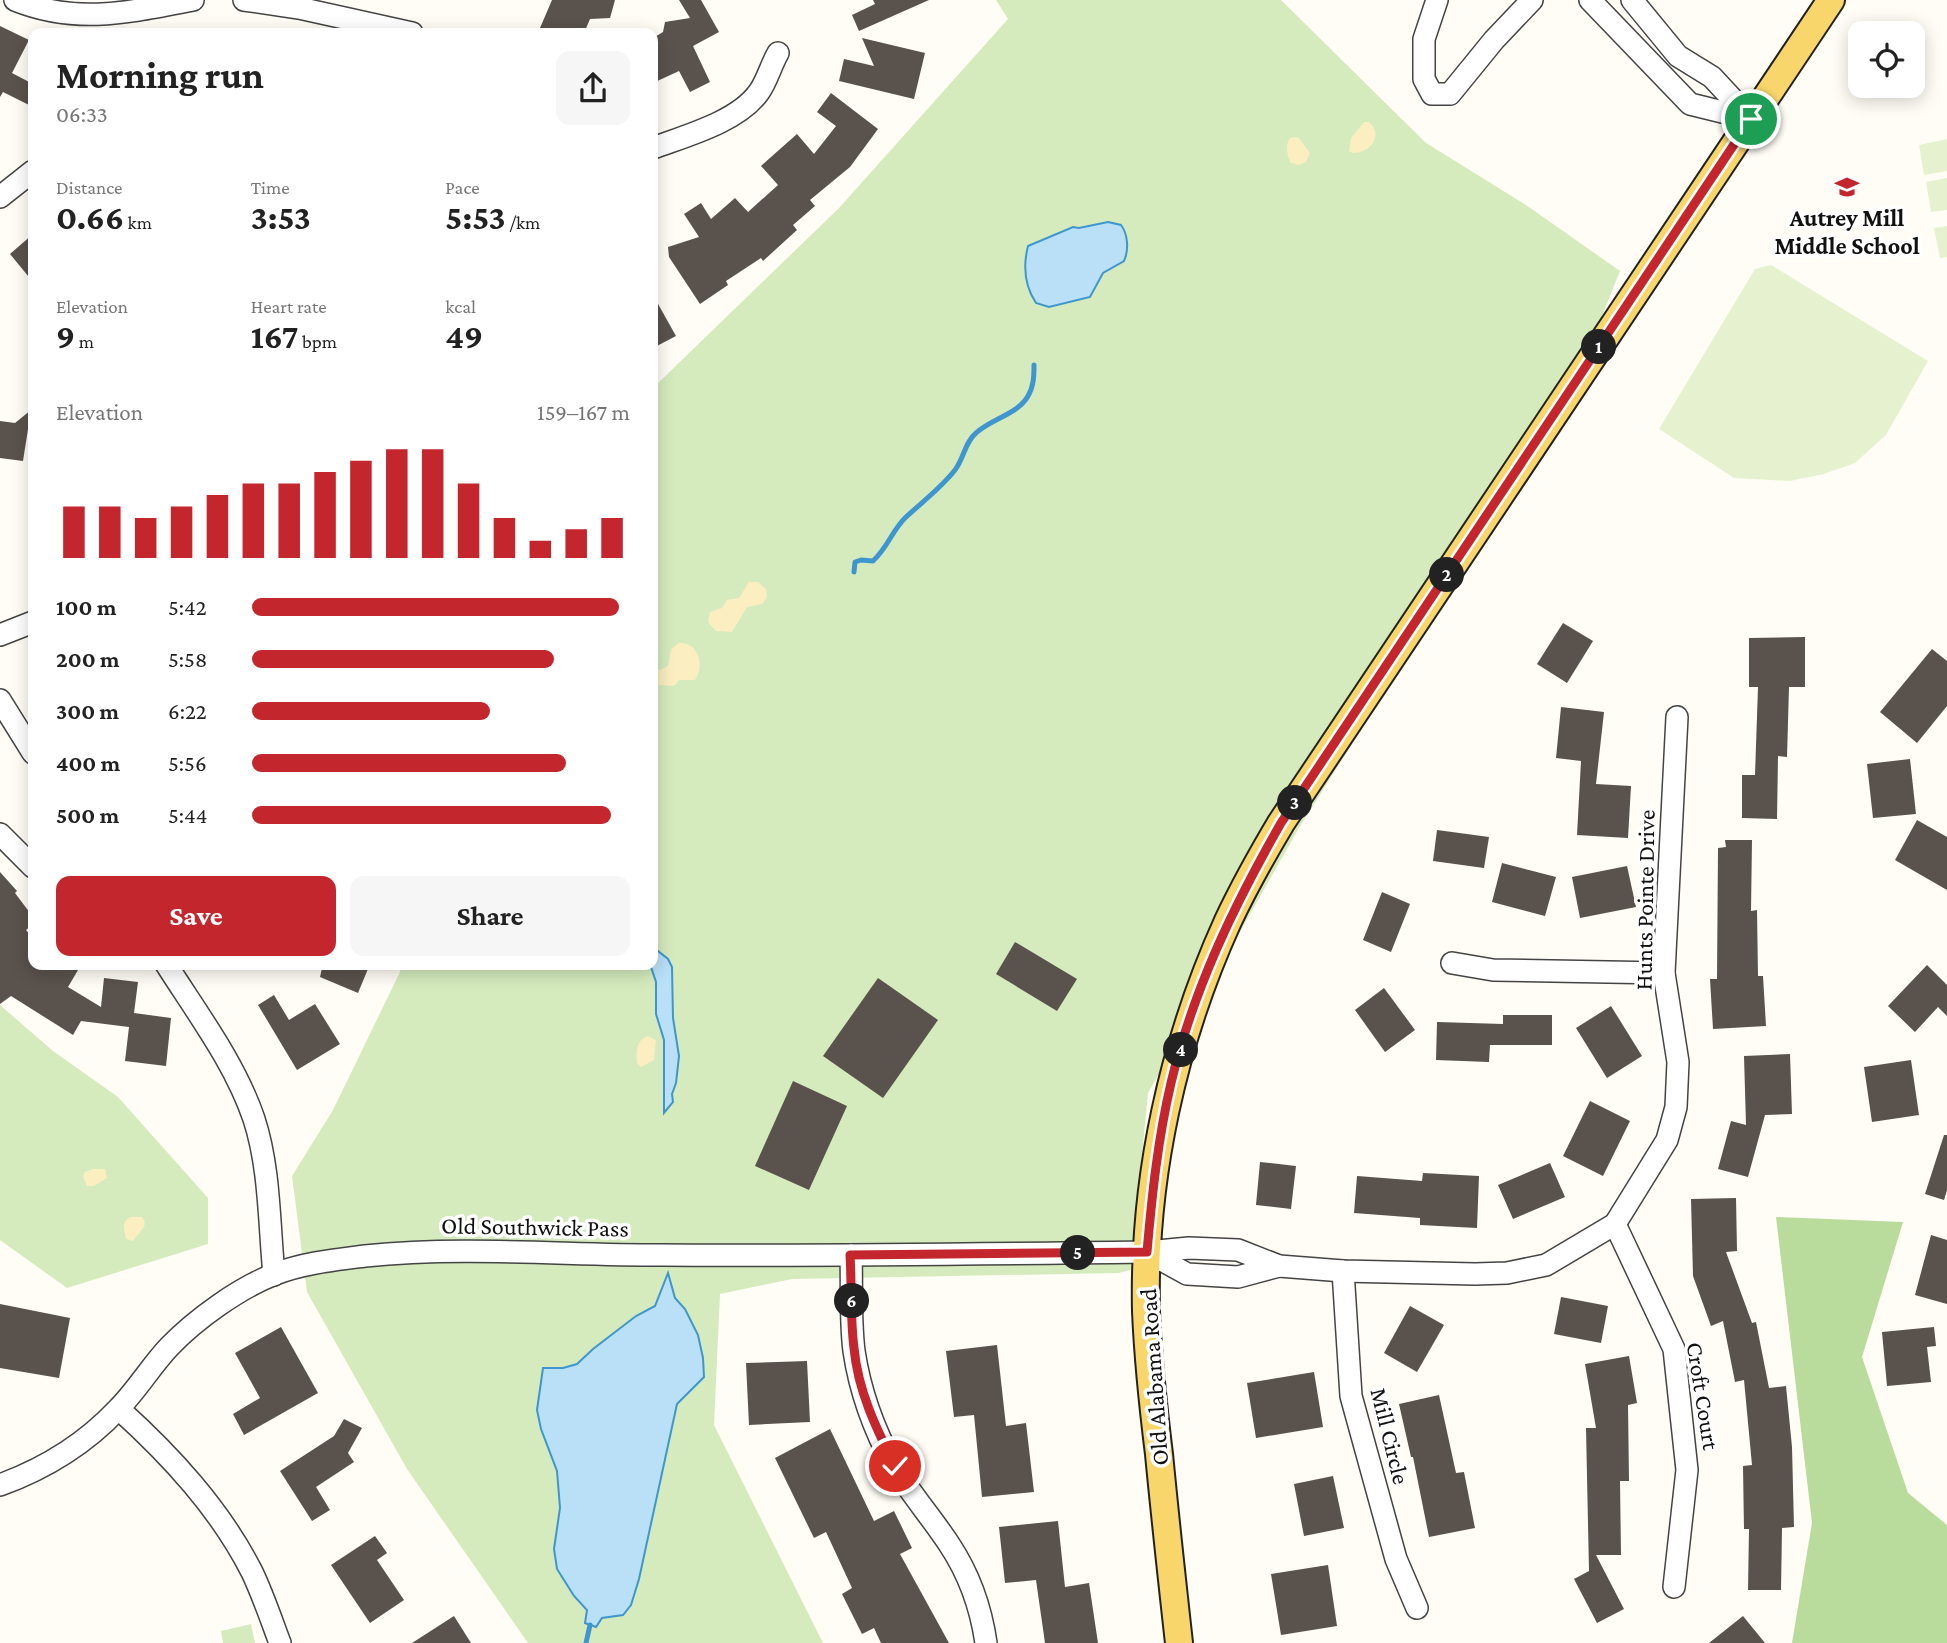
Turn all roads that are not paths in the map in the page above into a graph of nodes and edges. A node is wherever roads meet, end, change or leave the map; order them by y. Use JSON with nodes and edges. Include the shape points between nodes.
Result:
{"nodes":[{"id":1,"x":15,"y":0,"type":"edge"},
{"id":2,"x":193,"y":0,"type":"edge"},
{"id":3,"x":244,"y":0,"type":"edge"},
{"id":4,"x":1437,"y":0,"type":"edge"},
{"id":5,"x":1532,"y":0,"type":"edge"},
{"id":6,"x":1590,"y":0,"type":"edge"},
{"id":7,"x":1632,"y":0,"type":"edge"},
{"id":8,"x":1831,"y":0,"type":"edge"},
{"id":9,"x":79,"y":24,"type":"edge"},
{"id":10,"x":389,"y":28,"type":"edge"},
{"id":11,"x":778,"y":53,"type":"dead end"},
{"id":12,"x":1751,"y":119,"type":"junction"},
{"id":13,"x":658,"y":146,"type":"edge"},
{"id":14,"x":28,"y":174,"type":"edge"},
{"id":15,"x":0,"y":197,"type":"edge"},
{"id":16,"x":28,"y":624,"type":"edge"},
{"id":17,"x":0,"y":635,"type":"edge"},
{"id":18,"x":0,"y":700,"type":"edge"},
{"id":19,"x":1677,"y":717,"type":"dead end"},
{"id":20,"x":28,"y":745,"type":"edge"},
{"id":21,"x":0,"y":834,"type":"edge"},
{"id":22,"x":28,"y":862,"type":"edge"},
{"id":23,"x":1452,"y":963,"type":"dead end"},
{"id":24,"x":170,"y":970,"type":"edge"},
{"id":25,"x":1664,"y":973,"type":"junction"},
{"id":26,"x":1615,"y":1224,"type":"junction"},
{"id":27,"x":1147,"y":1252,"type":"junction"},
{"id":28,"x":850,"y":1255,"type":"junction"},
{"id":29,"x":1343,"y":1271,"type":"junction"},
{"id":30,"x":274,"y":1275,"type":"junction"},
{"id":31,"x":119,"y":1409,"type":"junction"},
{"id":32,"x":0,"y":1485,"type":"edge"},
{"id":33,"x":1674,"y":1587,"type":"dead end"},
{"id":34,"x":1417,"y":1608,"type":"dead end"},
{"id":35,"x":280,"y":1643,"type":"edge"},
{"id":36,"x":986,"y":1643,"type":"edge"},
{"id":37,"x":1179,"y":1643,"type":"edge"}],
"edges":[{"from":1,"to":9,"type":"street"},
{"from":2,"to":9,"type":"street"},
{"from":3,"to":10,"type":"street"},
{"from":4,"to":5,"type":"street","via":[[1424,39],[1424,79],[1432,94],[1450,93]]},
{"from":6,"to":12,"type":"street","via":[[1690,104]]},
{"from":7,"to":12,"type":"street","via":[[1678,56],[1712,77]]},
{"from":8,"to":12,"type":"main road","name":"Old Alabama Road"},
{"from":11,"to":13,"type":"street","via":[[758,94],[730,117]]},
{"from":12,"to":27,"type":"main road","name":"Old Alabama Road","via":[[1253,871],[1196,999],[1171,1083],[1155,1167]]},
{"from":14,"to":15,"type":"street"},
{"from":16,"to":17,"type":"street"},
{"from":18,"to":20,"type":"street"},
{"from":19,"to":25,"type":"street","name":"Hunts Pointe Drive"},
{"from":21,"to":22,"type":"street"},
{"from":23,"to":25,"type":"street","via":[[1493,970]]},
{"from":24,"to":30,"type":"street","via":[[224,1055],[253,1117],[264,1169]]},
{"from":25,"to":26,"type":"street","name":"Hunts Pointe Drive","via":[[1678,1062],[1676,1107],[1667,1140]]},
{"from":26,"to":29,"type":"street","name":"Hunts Pointe Drive","via":[[1546,1265],[1507,1273]]},
{"from":26,"to":33,"type":"street","name":"Croft Court","via":[[1674,1349],[1687,1470]]},
{"from":27,"to":28,"type":"street","name":"Old Southwick Pass"},
{"from":27,"to":29,"type":"street","name":"Hunts Pointe Drive","via":[[1187,1274],[1238,1277],[1279,1266]]},
{"from":27,"to":37,"type":"main road","name":"Old Alabama Road","via":[[1149,1368]]},
{"from":28,"to":30,"type":"street","name":"Old Southwick Pass","via":[[413,1251],[320,1261]]},
{"from":28,"to":36,"type":"street","via":[[854,1348],[871,1417],[895,1466],[966,1574],[983,1620]]},
{"from":29,"to":34,"type":"street","name":"Mill Circle","via":[[1351,1396],[1396,1559]]},
{"from":30,"to":31,"type":"street","name":"Old Southwick Pass","via":[[229,1299],[188,1329]]},
{"from":31,"to":32,"type":"street","name":"Old Southwick Pass","via":[[86,1439],[43,1466]]},
{"from":31,"to":35,"type":"street","via":[[162,1447],[233,1537],[253,1573]]}]}
